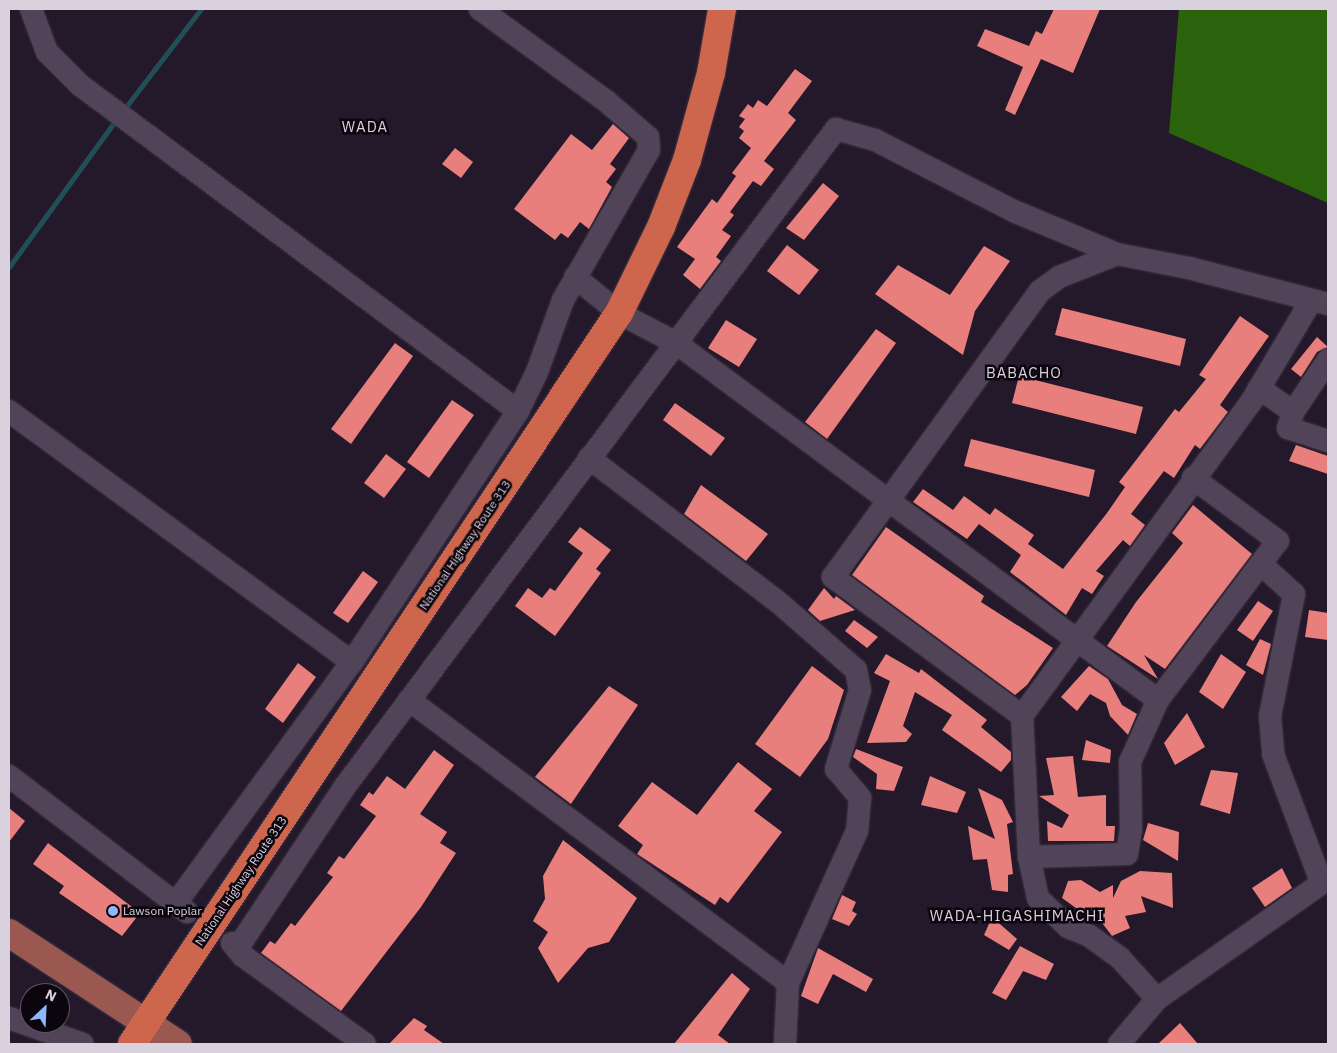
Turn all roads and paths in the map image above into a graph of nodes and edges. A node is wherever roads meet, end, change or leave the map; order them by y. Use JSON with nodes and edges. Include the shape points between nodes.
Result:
{"nodes":[{"id":1,"x":31,"y":9,"type":"edge"},
{"id":2,"x":480,"y":9,"type":"edge"},
{"id":3,"x":722,"y":9,"type":"edge"},
{"id":4,"x":1117,"y":254,"type":"junction"},
{"id":5,"x":576,"y":276,"type":"junction"},
{"id":6,"x":1320,"y":302,"type":"edge"},
{"id":7,"x":619,"y":313,"type":"junction"},
{"id":8,"x":676,"y":343,"type":"junction"},
{"id":9,"x":1328,"y":360,"type":"edge"},
{"id":10,"x":1260,"y":388,"type":"junction"},
{"id":11,"x":9,"y":410,"type":"edge"},
{"id":12,"x":518,"y":411,"type":"junction"},
{"id":13,"x":1293,"y":412,"type":"junction"},
{"id":14,"x":1328,"y":441,"type":"edge"},
{"id":15,"x":589,"y":458,"type":"junction"},
{"id":16,"x":1194,"y":478,"type":"junction"},
{"id":17,"x":887,"y":499,"type":"junction"},
{"id":18,"x":1262,"y":564,"type":"junction"},
{"id":19,"x":1076,"y":641,"type":"junction"},
{"id":20,"x":352,"y":662,"type":"junction"},
{"id":21,"x":409,"y":700,"type":"junction"},
{"id":22,"x":1158,"y":700,"type":"junction"},
{"id":23,"x":1022,"y":716,"type":"junction"},
{"id":24,"x":9,"y":776,"type":"edge"},
{"id":25,"x":1030,"y":857,"type":"junction"},
{"id":26,"x":1325,"y":881,"type":"edge"},
{"id":27,"x":9,"y":933,"type":"edge"},
{"id":28,"x":788,"y":984,"type":"junction"},
{"id":29,"x":1157,"y":999,"type":"junction"},
{"id":30,"x":9,"y":1018,"type":"edge"},
{"id":31,"x":138,"y":1034,"type":"edge"},
{"id":32,"x":83,"y":1044,"type":"edge"},
{"id":33,"x":178,"y":1044,"type":"edge"},
{"id":34,"x":365,"y":1044,"type":"edge"},
{"id":35,"x":786,"y":1044,"type":"edge"},
{"id":36,"x":1119,"y":1044,"type":"edge"}],
"edges":[{"from":1,"to":12,"type":"street","via":[[46,52],[80,85]]},
{"from":2,"to":5,"type":"street","via":[[648,137],[649,150]]},
{"from":3,"to":7,"type":"highway","name":"National Highway Route 313","via":[[711,73],[687,160],[661,227]]},
{"from":4,"to":6,"type":"street","via":[[1198,270]]},
{"from":4,"to":8,"type":"street","via":[[1016,212],[875,140],[836,129]]},
{"from":4,"to":17,"type":"street","via":[[1059,277],[1040,292]]},
{"from":5,"to":7,"type":"street"},
{"from":5,"to":12,"type":"street"},
{"from":6,"to":10,"type":"street"},
{"from":7,"to":8,"type":"street"},
{"from":7,"to":31,"type":"highway","name":"National Highway Route 313"},
{"from":8,"to":15,"type":"street"},
{"from":8,"to":17,"type":"street"},
{"from":9,"to":13,"type":"street"},
{"from":10,"to":13,"type":"street"},
{"from":10,"to":16,"type":"street"},
{"from":11,"to":20,"type":"street"},
{"from":12,"to":20,"type":"street"},
{"from":13,"to":14,"type":"street","via":[[1288,428]]},
{"from":15,"to":21,"type":"street"},
{"from":15,"to":28,"type":"street","via":[[777,601],[856,670],[860,690],[836,769],[860,798],[857,831]]},
{"from":16,"to":18,"type":"street","via":[[1278,541]]},
{"from":16,"to":19,"type":"street"},
{"from":17,"to":19,"type":"street"},
{"from":17,"to":23,"type":"street","via":[[833,577]]},
{"from":18,"to":22,"type":"street"},
{"from":18,"to":26,"type":"street","via":[[1294,594],[1270,716],[1272,754]]},
{"from":19,"to":22,"type":"street"},
{"from":19,"to":23,"type":"street"},
{"from":20,"to":24,"type":"street","via":[[182,908]]},
{"from":21,"to":28,"type":"street"},
{"from":21,"to":34,"type":"street","via":[[235,946]]},
{"from":22,"to":25,"type":"street","via":[[1130,762],[1131,830],[1126,854]]},
{"from":23,"to":25,"type":"street"},
{"from":25,"to":29,"type":"street","via":[[1038,898],[1068,927],[1090,936],[1120,958]]},
{"from":26,"to":29,"type":"street"},
{"from":27,"to":31,"type":"main road"},
{"from":28,"to":35,"type":"street"},
{"from":29,"to":36,"type":"street"},
{"from":30,"to":32,"type":"street"},
{"from":31,"to":33,"type":"main road"}]}
